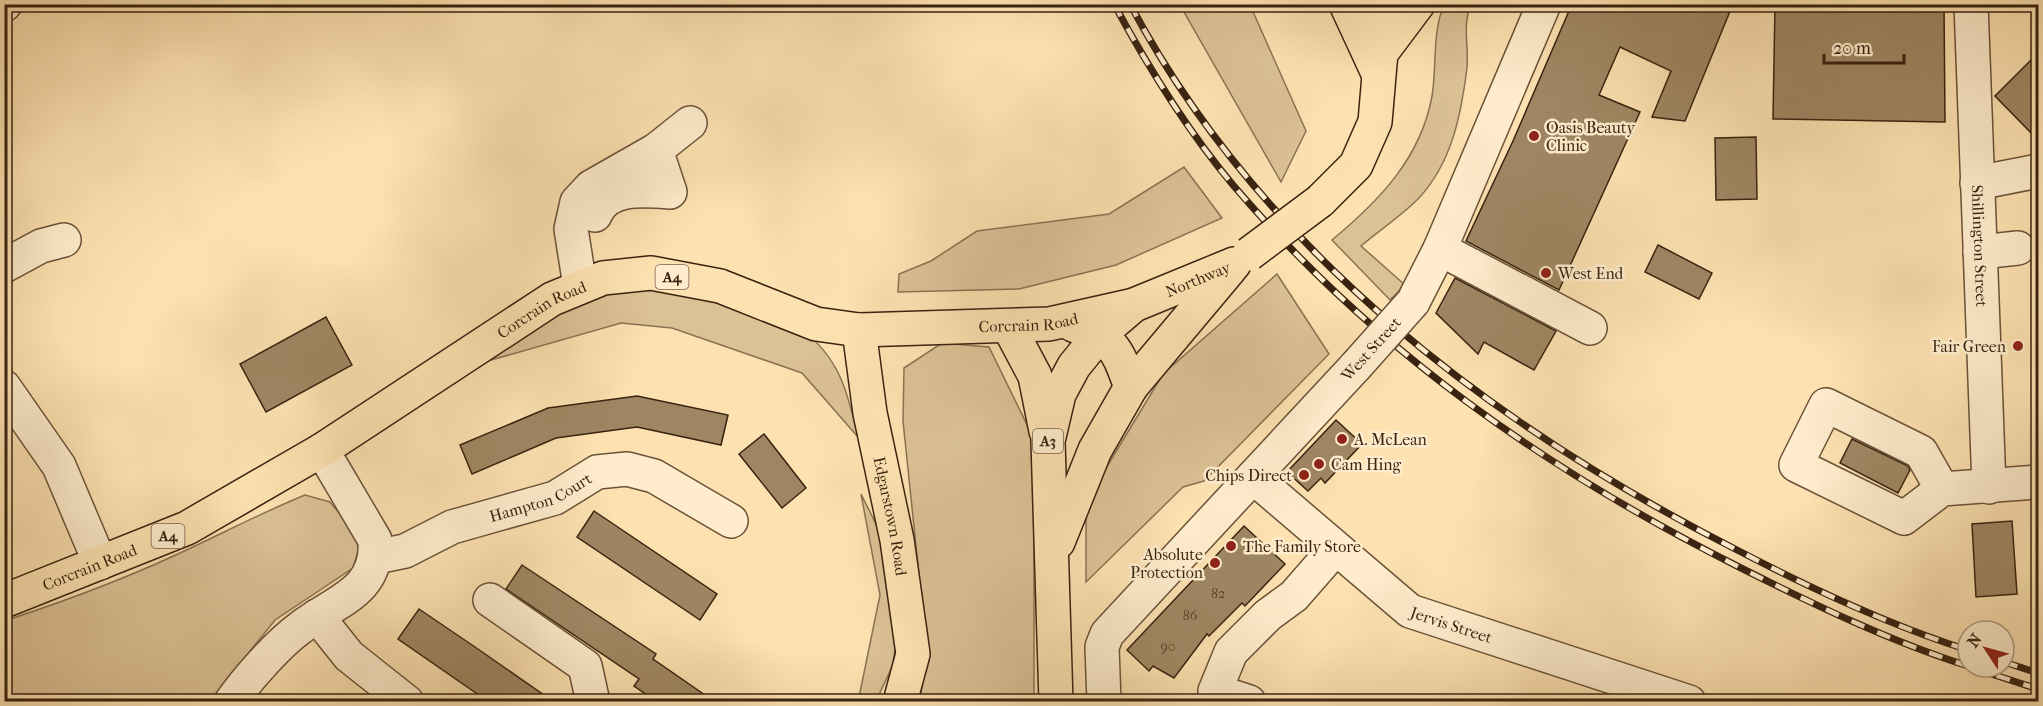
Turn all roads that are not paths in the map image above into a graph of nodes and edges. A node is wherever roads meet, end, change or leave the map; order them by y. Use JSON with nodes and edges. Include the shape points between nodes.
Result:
{"nodes":[{"id":1,"x":1346,"y":4,"type":"edge"},
{"id":2,"x":1366,"y":4,"type":"edge"},
{"id":3,"x":1381,"y":4,"type":"edge"},
{"id":4,"x":1418,"y":4,"type":"edge"},
{"id":5,"x":1544,"y":4,"type":"edge"},
{"id":6,"x":1971,"y":4,"type":"edge"},
{"id":7,"x":1377,"y":60,"type":"junction"},
{"id":8,"x":690,"y":123,"type":"dead end"},
{"id":9,"x":656,"y":150,"type":"junction"},
{"id":10,"x":2038,"y":171,"type":"edge"},
{"id":11,"x":1977,"y":183,"type":"junction"},
{"id":12,"x":64,"y":240,"type":"dead end"},
{"id":13,"x":2018,"y":248,"type":"dead end"},
{"id":14,"x":1440,"y":249,"type":"junction"},
{"id":15,"x":1980,"y":252,"type":"junction"},
{"id":16,"x":1242,"y":259,"type":"junction"},
{"id":17,"x":4,"y":266,"type":"edge"},
{"id":18,"x":592,"y":282,"type":"junction"},
{"id":19,"x":1134,"y":305,"type":"junction"},
{"id":20,"x":1063,"y":321,"type":"junction"},
{"id":21,"x":1580,"y":323,"type":"dead end"},
{"id":22,"x":1009,"y":327,"type":"junction"},
{"id":23,"x":859,"y":330,"type":"junction"},
{"id":24,"x":1100,"y":334,"type":"junction"},
{"id":25,"x":4,"y":387,"type":"edge"},
{"id":26,"x":1131,"y":387,"type":"junction"},
{"id":27,"x":4,"y":414,"type":"edge"},
{"id":28,"x":33,"y":430,"type":"junction"},
{"id":29,"x":1048,"y":441,"type":"junction"},
{"id":30,"x":322,"y":450,"type":"junction"},
{"id":31,"x":1253,"y":477,"type":"junction"},
{"id":32,"x":1989,"y":487,"type":"junction"},
{"id":33,"x":1942,"y":489,"type":"dead end"},
{"id":34,"x":2038,"y":490,"type":"edge"},
{"id":35,"x":731,"y":521,"type":"dead end"},
{"id":36,"x":1335,"y":549,"type":"junction"},
{"id":37,"x":376,"y":557,"type":"junction"},
{"id":38,"x":1051,"y":561,"type":"junction"},
{"id":39,"x":100,"y":562,"type":"junction"},
{"id":40,"x":4,"y":600,"type":"edge"},
{"id":41,"x":490,"y":600,"type":"dead end"},
{"id":42,"x":317,"y":616,"type":"junction"},
{"id":43,"x":1214,"y":696,"type":"edge"},
{"id":44,"x":231,"y":702,"type":"edge"},
{"id":45,"x":407,"y":702,"type":"edge"},
{"id":46,"x":592,"y":702,"type":"edge"},
{"id":47,"x":900,"y":702,"type":"edge"},
{"id":48,"x":1056,"y":702,"type":"edge"},
{"id":49,"x":1104,"y":702,"type":"edge"},
{"id":50,"x":1249,"y":702,"type":"edge"},
{"id":51,"x":1689,"y":702,"type":"edge"}],
"edges":[{"from":1,"to":7,"type":"main road"},
{"from":2,"to":7,"type":"main road"},
{"from":3,"to":7,"type":"main road","name":"Northway","number":"A3","via":[[1384,17]]},
{"from":4,"to":7,"type":"main road"},
{"from":5,"to":14,"type":"street","name":"West Street"},
{"from":6,"to":11,"type":"street","name":"Shillington Street"},
{"from":7,"to":16,"type":"main road","name":"Northway","number":"A3","bridge":true,"via":[[1375,122],[1356,165],[1320,201]]},
{"from":8,"to":9,"type":"street"},
{"from":9,"to":18,"type":"street","via":[[591,187],[577,202],[571,229]]},
{"from":9,"to":18,"type":"street","via":[[670,192],[625,193],[608,199],[596,212],[591,229]]},
{"from":10,"to":11,"type":"street"},
{"from":11,"to":15,"type":"street","name":"Shillington Street"},
{"from":12,"to":17,"type":"street","via":[[41,246]]},
{"from":13,"to":15,"type":"street"},
{"from":14,"to":21,"type":"street"},
{"from":14,"to":31,"type":"street","name":"West Street","bridge":true,"via":[[1413,302]]},
{"from":15,"to":32,"type":"street","name":"Shillington Street"},
{"from":16,"to":19,"type":"main road","name":"Northway","number":"A3"},
{"from":16,"to":26,"type":"main road","name":"Northway","number":"A3"},
{"from":18,"to":23,"type":"main road","name":"Corcrain Road","number":"A4","via":[[651,273],[720,286],[816,324]]},
{"from":18,"to":30,"type":"main road","name":"Corcrain Road","number":"A4","via":[[552,299]]},
{"from":19,"to":20,"type":"main road","name":"Corcrain Road","number":"A4"},
{"from":19,"to":24,"type":"main road","name":"Northway","number":"A3"},
{"from":20,"to":22,"type":"main road","name":"Corcrain Road","number":"A4"},
{"from":20,"to":24,"type":"main road"},
{"from":22,"to":23,"type":"main road","name":"Corcrain Road","number":"A4"},
{"from":22,"to":29,"type":"main road","via":[[1035,376]]},
{"from":23,"to":47,"type":"main road","name":"Edgarstown Road","via":[[913,654]]},
{"from":24,"to":26,"type":"main road","via":[[1118,352]]},
{"from":24,"to":29,"type":"main road","name":"Northway","number":"A3","via":[[1074,366],[1059,394]]},
{"from":25,"to":28,"type":"street"},
{"from":26,"to":38,"type":"main road","name":"Northway","number":"A3","via":[[1095,450]]},
{"from":27,"to":28,"type":"street"},
{"from":28,"to":39,"type":"street","via":[[58,466]]},
{"from":29,"to":38,"type":"main road","name":"Northway","number":"A3"},
{"from":30,"to":37,"type":"street","via":[[375,540]]},
{"from":30,"to":39,"type":"main road","name":"Corcrain Road","number":"A4","via":[[188,528]]},
{"from":31,"to":36,"type":"street","name":"Jervis Street"},
{"from":31,"to":49,"type":"street","name":"West Street","via":[[1107,634],[1102,647]]},
{"from":32,"to":33,"type":"street"},
{"from":32,"to":34,"type":"street"},
{"from":35,"to":37,"type":"street","name":"Hampton Court","via":[[654,476],[627,469],[597,472],[555,498],[452,527],[405,551]]},
{"from":36,"to":43,"type":"street","via":[[1294,596],[1268,615],[1231,652]]},
{"from":36,"to":51,"type":"street","name":"Jervis Street","via":[[1410,611]]},
{"from":37,"to":42,"type":"street","via":[[369,576],[353,594]]},
{"from":38,"to":48,"type":"main road","name":"Northway","number":"A3"},
{"from":39,"to":40,"type":"main road","name":"Corcrain Road","number":"A4"},
{"from":41,"to":46,"type":"street","via":[[585,666]]},
{"from":42,"to":44,"type":"street","via":[[299,628]]},
{"from":42,"to":45,"type":"street","via":[[350,656]]},
{"from":43,"to":50,"type":"street"}]}
